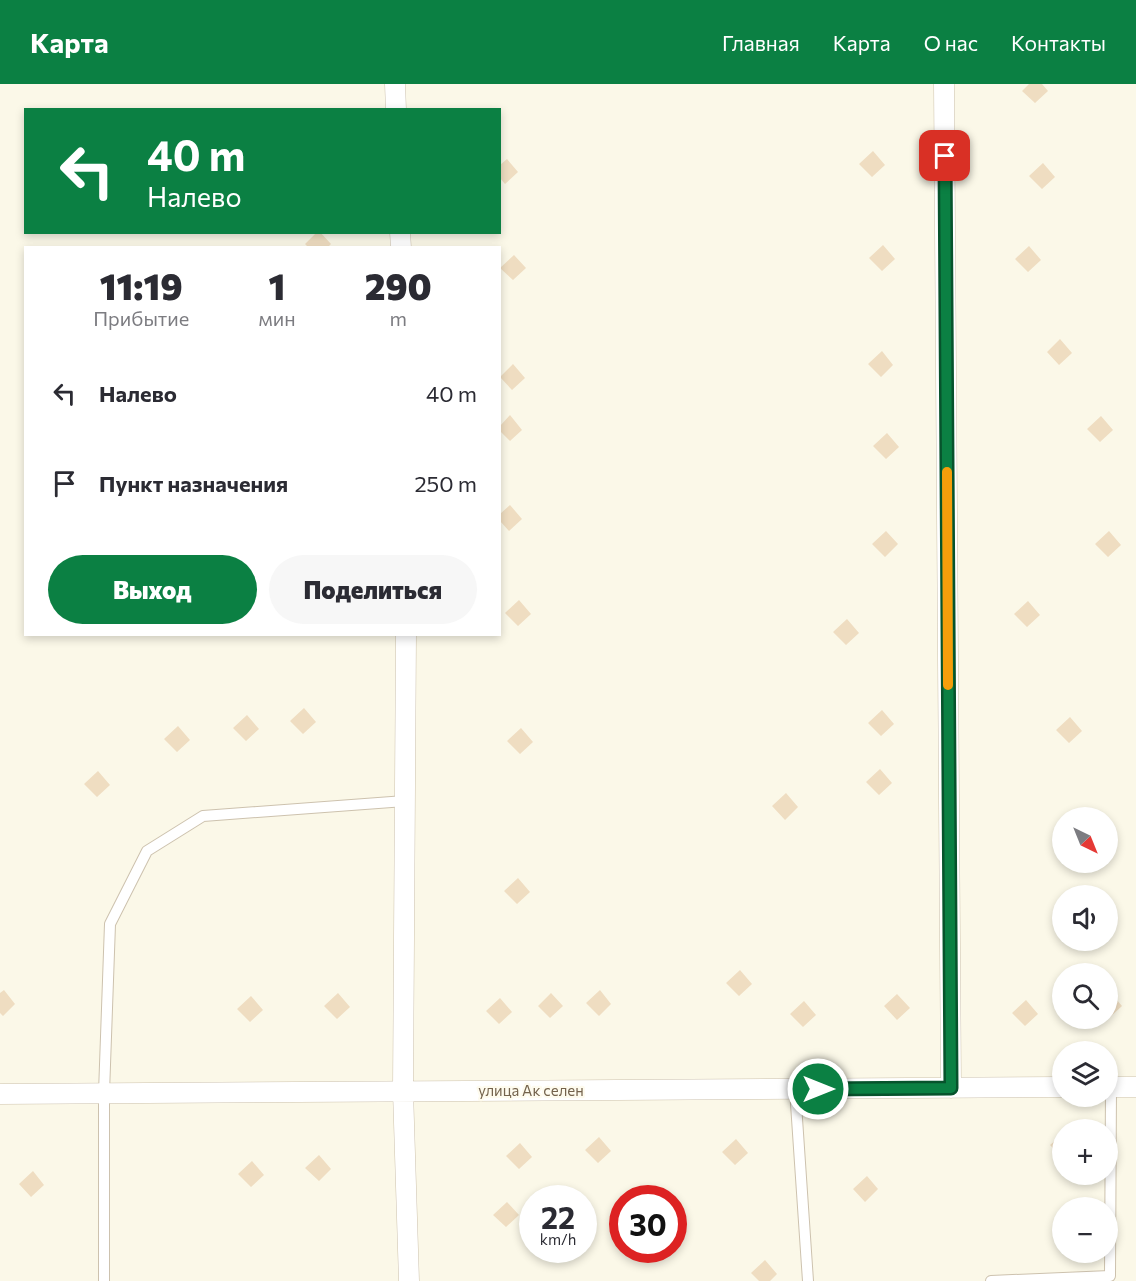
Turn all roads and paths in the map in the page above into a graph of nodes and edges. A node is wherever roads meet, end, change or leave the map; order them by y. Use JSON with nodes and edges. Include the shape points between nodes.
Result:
{"nodes":[{"id":1,"x":395,"y":84,"type":"edge"},
{"id":2,"x":944,"y":84,"type":"edge"},
{"id":3,"x":396,"y":108,"type":"edge"},
{"id":4,"x":406,"y":636,"type":"edge"},
{"id":5,"x":405,"y":801,"type":"junction"},
{"id":6,"x":1052,"y":1087,"type":"edge"},
{"id":7,"x":1118,"y":1087,"type":"edge"},
{"id":8,"x":1136,"y":1087,"type":"edge"},
{"id":9,"x":951,"y":1088,"type":"junction"},
{"id":10,"x":795,"y":1089,"type":"junction"},
{"id":11,"x":403,"y":1091,"type":"junction"},
{"id":12,"x":104,"y":1093,"type":"junction"},
{"id":13,"x":0,"y":1094,"type":"edge"},
{"id":14,"x":1109,"y":1107,"type":"edge"},
{"id":15,"x":104,"y":1281,"type":"edge"},
{"id":16,"x":409,"y":1281,"type":"edge"},
{"id":17,"x":807,"y":1281,"type":"edge"},
{"id":18,"x":991,"y":1281,"type":"edge"}],
"edges":[{"from":1,"to":3,"type":"street"},
{"from":2,"to":9,"type":"street"},
{"from":4,"to":5,"type":"street"},
{"from":5,"to":11,"type":"street"},
{"from":5,"to":12,"type":"lane","via":[[203,816],[147,851],[110,924]]},
{"from":6,"to":9,"type":"street","name":"улица Ак селен"},
{"from":7,"to":8,"type":"street"},
{"from":9,"to":10,"type":"street","name":"улица Ак селен"},
{"from":10,"to":11,"type":"street","name":"улица Ак селен"},
{"from":10,"to":17,"type":"lane"},
{"from":11,"to":12,"type":"street","name":"улица Ак селен"},
{"from":11,"to":16,"type":"street"},
{"from":12,"to":13,"type":"street","name":"улица Ак селен"},
{"from":12,"to":15,"type":"lane"},
{"from":14,"to":18,"type":"lane","via":[[1110,1276]]}]}
